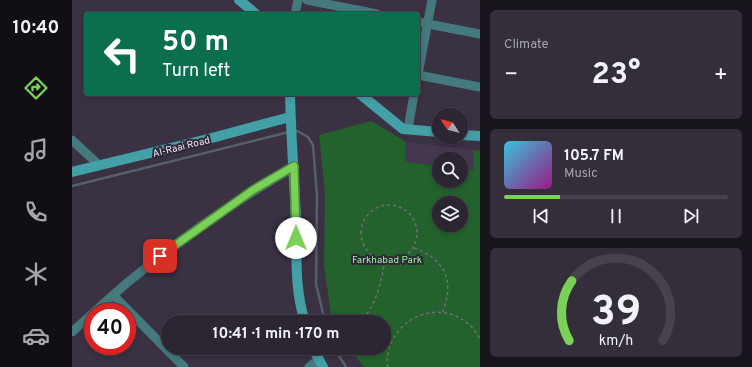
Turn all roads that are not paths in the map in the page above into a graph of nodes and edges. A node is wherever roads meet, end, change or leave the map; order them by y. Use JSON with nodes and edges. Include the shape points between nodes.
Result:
{"nodes":[{"id":1,"x":239,"y":0,"type":"edge"},
{"id":2,"x":298,"y":0,"type":"edge"},
{"id":3,"x":307,"y":0,"type":"edge"},
{"id":4,"x":432,"y":0,"type":"edge"},
{"id":5,"x":353,"y":8,"type":"edge"},
{"id":6,"x":254,"y":12,"type":"edge"},
{"id":7,"x":295,"y":12,"type":"edge"},
{"id":8,"x":369,"y":12,"type":"edge"},
{"id":9,"x":420,"y":22,"type":"edge"},
{"id":10,"x":428,"y":24,"type":"junction"},
{"id":11,"x":480,"y":34,"type":"edge"},
{"id":12,"x":420,"y":65,"type":"edge"},
{"id":13,"x":420,"y":75,"type":"edge"},
{"id":14,"x":480,"y":87,"type":"edge"},
{"id":15,"x":290,"y":96,"type":"edge"},
{"id":16,"x":362,"y":96,"type":"edge"},
{"id":17,"x":414,"y":96,"type":"edge"},
{"id":18,"x":290,"y":121,"type":"junction"},
{"id":19,"x":408,"y":129,"type":"junction"},
{"id":20,"x":432,"y":131,"type":"edge"},
{"id":21,"x":468,"y":135,"type":"edge"},
{"id":22,"x":480,"y":136,"type":"edge"},
{"id":23,"x":72,"y":140,"type":"edge"},
{"id":24,"x":99,"y":165,"type":"junction"},
{"id":25,"x":294,"y":166,"type":"junction"},
{"id":26,"x":72,"y":172,"type":"edge"},
{"id":27,"x":113,"y":295,"type":"junction"},
{"id":28,"x":104,"y":303,"type":"edge"},
{"id":29,"x":303,"y":315,"type":"edge"},
{"id":30,"x":84,"y":321,"type":"edge"},
{"id":31,"x":72,"y":332,"type":"edge"},
{"id":32,"x":321,"y":363,"type":"edge"},
{"id":33,"x":184,"y":367,"type":"edge"},
{"id":34,"x":309,"y":367,"type":"edge"}],
"edges":[{"from":1,"to":6,"type":"street"},
{"from":2,"to":7,"type":"street"},
{"from":3,"to":5,"type":"street"},
{"from":4,"to":10,"type":"street"},
{"from":5,"to":8,"type":"street"},
{"from":9,"to":10,"type":"street"},
{"from":10,"to":11,"type":"street"},
{"from":10,"to":12,"type":"street"},
{"from":13,"to":14,"type":"street"},
{"from":15,"to":18,"type":"street"},
{"from":16,"to":19,"type":"street","via":[[403,129]]},
{"from":17,"to":19,"type":"street"},
{"from":18,"to":24,"type":"street","name":"Al-Raai Road"},
{"from":18,"to":25,"type":"street"},
{"from":19,"to":20,"type":"street"},
{"from":21,"to":22,"type":"street"},
{"from":23,"to":24,"type":"street"},
{"from":24,"to":26,"type":"street","name":"Al-Raai Road"},
{"from":25,"to":27,"type":"street","via":[[253,190],[150,263]]},
{"from":25,"to":29,"type":"street","via":[[296,262],[298,291]]},
{"from":27,"to":28,"type":"street"},
{"from":27,"to":33,"type":"street"},
{"from":30,"to":31,"type":"street"},
{"from":32,"to":34,"type":"street"}]}
